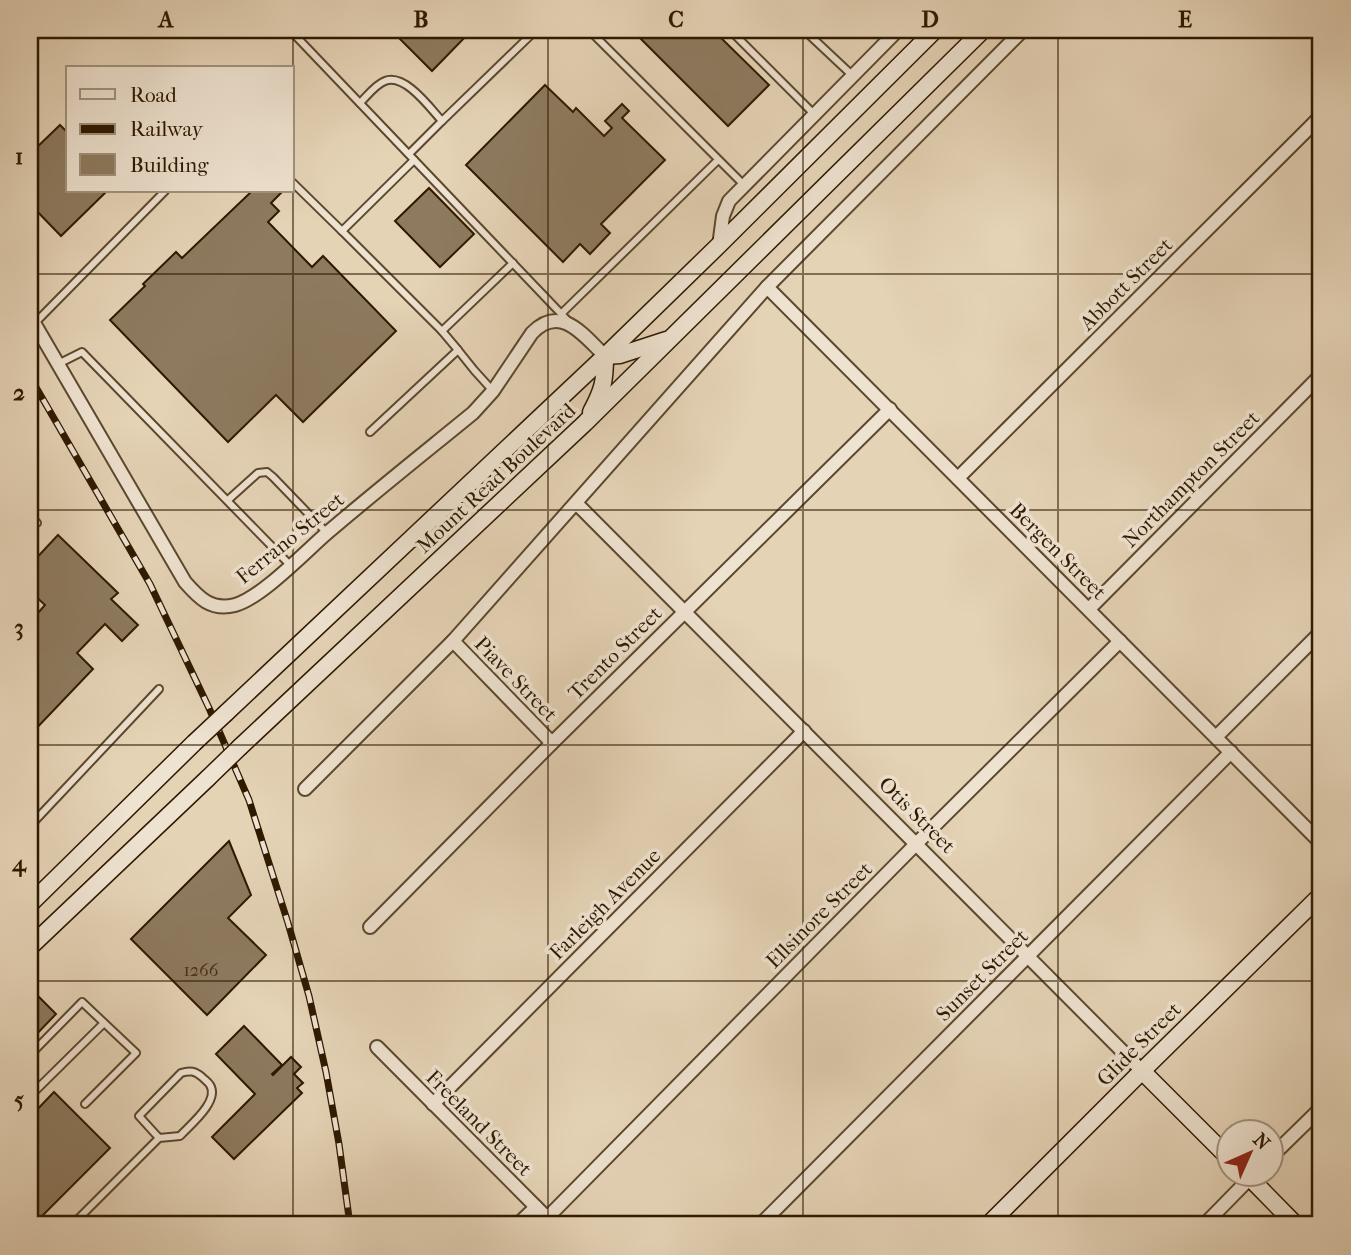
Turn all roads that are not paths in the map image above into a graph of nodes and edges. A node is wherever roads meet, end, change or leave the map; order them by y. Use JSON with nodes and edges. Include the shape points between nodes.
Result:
{"nodes":[{"id":1,"x":46,"y":30,"type":"edge"},
{"id":2,"x":290,"y":30,"type":"edge"},
{"id":3,"x":536,"y":30,"type":"edge"},
{"id":4,"x":589,"y":30,"type":"edge"},
{"id":5,"x":730,"y":30,"type":"edge"},
{"id":6,"x":804,"y":30,"type":"edge"},
{"id":7,"x":898,"y":30,"type":"edge"},
{"id":8,"x":934,"y":30,"type":"edge"},
{"id":9,"x":983,"y":30,"type":"edge"},
{"id":10,"x":1023,"y":30,"type":"edge"},
{"id":11,"x":30,"y":38,"type":"edge"},
{"id":12,"x":853,"y":76,"type":"junction"},
{"id":13,"x":360,"y":103,"type":"junction"},
{"id":14,"x":814,"y":114,"type":"junction"},
{"id":15,"x":1321,"y":116,"type":"edge"},
{"id":16,"x":442,"y":121,"type":"junction"},
{"id":17,"x":411,"y":157,"type":"junction"},
{"id":18,"x":718,"y":160,"type":"junction"},
{"id":19,"x":294,"y":184,"type":"edge"},
{"id":20,"x":744,"y":185,"type":"junction"},
{"id":21,"x":164,"y":192,"type":"edge"},
{"id":22,"x":342,"y":231,"type":"junction"},
{"id":23,"x":719,"y":246,"type":"junction"},
{"id":24,"x":513,"y":263,"type":"junction"},
{"id":25,"x":767,"y":286,"type":"junction"},
{"id":26,"x":561,"y":314,"type":"junction"},
{"id":27,"x":32,"y":320,"type":"edge"},
{"id":28,"x":573,"y":326,"type":"junction"},
{"id":29,"x":442,"y":331,"type":"junction"},
{"id":30,"x":671,"y":338,"type":"junction"},
{"id":31,"x":458,"y":350,"type":"junction"},
{"id":32,"x":605,"y":356,"type":"junction"},
{"id":33,"x":58,"y":364,"type":"junction"},
{"id":34,"x":1321,"y":375,"type":"edge"},
{"id":35,"x":493,"y":391,"type":"junction"},
{"id":36,"x":890,"y":409,"type":"junction"},
{"id":37,"x":585,"y":423,"type":"junction"},
{"id":38,"x":370,"y":432,"type":"dead end"},
{"id":39,"x":958,"y":478,"type":"junction"},
{"id":40,"x":228,"y":500,"type":"junction"},
{"id":41,"x":576,"y":503,"type":"junction"},
{"id":42,"x":30,"y":516,"type":"edge"},
{"id":43,"x":37,"y":523,"type":"dead end"},
{"id":44,"x":327,"y":533,"type":"junction"},
{"id":45,"x":290,"y":565,"type":"junction"},
{"id":46,"x":1089,"y":609,"type":"junction"},
{"id":47,"x":685,"y":612,"type":"junction"},
{"id":48,"x":1321,"y":632,"type":"edge"},
{"id":49,"x":453,"y":641,"type":"junction"},
{"id":50,"x":1120,"y":641,"type":"junction"},
{"id":51,"x":159,"y":688,"type":"dead end"},
{"id":52,"x":804,"y":731,"type":"junction"},
{"id":53,"x":1216,"y":737,"type":"junction"},
{"id":54,"x":552,"y":743,"type":"junction"},
{"id":55,"x":1231,"y":752,"type":"junction"},
{"id":56,"x":305,"y":789,"type":"dead end"},
{"id":57,"x":30,"y":826,"type":"edge"},
{"id":58,"x":1321,"y":842,"type":"edge"},
{"id":59,"x":916,"y":844,"type":"junction"},
{"id":60,"x":1321,"y":895,"type":"edge"},
{"id":61,"x":30,"y":904,"type":"edge"},
{"id":62,"x":370,"y":927,"type":"dead end"},
{"id":63,"x":30,"y":947,"type":"edge"},
{"id":64,"x":1028,"y":956,"type":"junction"},
{"id":65,"x":104,"y":1023,"type":"junction"},
{"id":66,"x":377,"y":1047,"type":"dead end"},
{"id":67,"x":30,"y":1055,"type":"edge"},
{"id":68,"x":1142,"y":1070,"type":"junction"},
{"id":69,"x":30,"y":1096,"type":"edge"},
{"id":70,"x":85,"y":1104,"type":"dead end"},
{"id":71,"x":433,"y":1104,"type":"junction"},
{"id":72,"x":1321,"y":1108,"type":"edge"},
{"id":73,"x":159,"y":1138,"type":"junction"},
{"id":74,"x":1214,"y":1143,"type":"edge"},
{"id":75,"x":1284,"y":1144,"type":"edge"},
{"id":76,"x":1239,"y":1188,"type":"edge"},
{"id":77,"x":1261,"y":1188,"type":"edge"},
{"id":78,"x":536,"y":1207,"type":"junction"},
{"id":79,"x":550,"y":1222,"type":"edge"},
{"id":80,"x":72,"y":1225,"type":"edge"},
{"id":81,"x":517,"y":1225,"type":"edge"},
{"id":82,"x":760,"y":1225,"type":"edge"},
{"id":83,"x":988,"y":1225,"type":"edge"},
{"id":84,"x":1204,"y":1225,"type":"edge"},
{"id":85,"x":1296,"y":1225,"type":"edge"}],
"edges":[{"from":1,"to":11,"type":"lane"},
{"from":2,"to":13,"type":"lane"},
{"from":3,"to":16,"type":"lane"},
{"from":4,"to":18,"type":"lane"},
{"from":5,"to":14,"type":"lane"},
{"from":6,"to":12,"type":"lane"},
{"from":7,"to":12,"type":"street"},
{"from":8,"to":23,"type":"main road","name":"Mount Read Boulevard"},
{"from":9,"to":30,"type":"main road","name":"Mount Read Boulevard"},
{"from":10,"to":25,"type":"street"},
{"from":12,"to":14,"type":"street"},
{"from":13,"to":16,"type":"lane","via":[[382,82],[401,81]]},
{"from":13,"to":17,"type":"lane"},
{"from":14,"to":20,"type":"street"},
{"from":15,"to":39,"type":"street","name":"Abbott Street"},
{"from":16,"to":17,"type":"lane"},
{"from":17,"to":22,"type":"lane"},
{"from":17,"to":24,"type":"lane"},
{"from":18,"to":20,"type":"lane"},
{"from":18,"to":26,"type":"lane"},
{"from":19,"to":22,"type":"lane"},
{"from":20,"to":23,"type":"street","via":[[725,208]]},
{"from":21,"to":27,"type":"lane"},
{"from":22,"to":29,"type":"lane"},
{"from":23,"to":32,"type":"main road","name":"Mount Read Boulevard"},
{"from":24,"to":26,"type":"lane"},
{"from":24,"to":29,"type":"lane"},
{"from":25,"to":36,"type":"street","name":"Bergen Street"},
{"from":25,"to":41,"type":"street"},
{"from":26,"to":28,"type":"lane"},
{"from":27,"to":33,"type":"street","name":"Ferrano Street"},
{"from":28,"to":32,"type":"street"},
{"from":28,"to":35,"type":"street","name":"Ferrano Street","via":[[561,321],[538,327]]},
{"from":29,"to":31,"type":"lane"},
{"from":30,"to":32,"type":"main road"},
{"from":30,"to":37,"type":"main road","name":"Mount Read Boulevard"},
{"from":31,"to":35,"type":"lane"},
{"from":31,"to":38,"type":"lane"},
{"from":32,"to":37,"type":"main road","via":[[600,396]]},
{"from":32,"to":61,"type":"main road","name":"Mount Read Boulevard","bridge":true},
{"from":33,"to":40,"type":"lane","via":[[82,352]]},
{"from":33,"to":45,"type":"street","name":"Ferrano Street","via":[[157,536],[199,598],[217,606],[234,605],[250,599]]},
{"from":34,"to":46,"type":"street","name":"Northampton Street"},
{"from":35,"to":44,"type":"street","name":"Ferrano Street"},
{"from":36,"to":39,"type":"street","name":"Bergen Street"},
{"from":36,"to":47,"type":"street","name":"Trento Street"},
{"from":37,"to":63,"type":"main road","name":"Mount Read Boulevard","bridge":true},
{"from":39,"to":46,"type":"street","name":"Bergen Street"},
{"from":40,"to":44,"type":"lane","via":[[258,473],[267,472]]},
{"from":40,"to":45,"type":"lane"},
{"from":41,"to":47,"type":"street","name":"Otis Street"},
{"from":41,"to":49,"type":"street"},
{"from":42,"to":43,"type":"lane"},
{"from":44,"to":45,"type":"street","name":"Ferrano Street"},
{"from":46,"to":50,"type":"street","name":"Bergen Street"},
{"from":47,"to":52,"type":"street","name":"Otis Street"},
{"from":47,"to":54,"type":"street","name":"Trento Street"},
{"from":48,"to":53,"type":"street"},
{"from":49,"to":54,"type":"street","name":"Piave Street"},
{"from":49,"to":56,"type":"street"},
{"from":50,"to":53,"type":"street","name":"Bergen Street"},
{"from":50,"to":59,"type":"street","name":"Ellsinore Street"},
{"from":51,"to":57,"type":"lane"},
{"from":52,"to":59,"type":"street","name":"Otis Street"},
{"from":52,"to":71,"type":"street","name":"Farleigh Avenue"},
{"from":53,"to":55,"type":"street","name":"Bergen Street"},
{"from":54,"to":62,"type":"street","name":"Trento Street"},
{"from":55,"to":58,"type":"street","name":"Bergen Street"},
{"from":55,"to":64,"type":"street","name":"Sunset Street"},
{"from":59,"to":64,"type":"street","name":"Otis Street"},
{"from":59,"to":79,"type":"street","name":"Ellsinore Street"},
{"from":60,"to":68,"type":"main road","name":"Glide Street"},
{"from":64,"to":68,"type":"street","name":"Otis Street"},
{"from":64,"to":82,"type":"street","name":"Sunset Street"},
{"from":65,"to":67,"type":"lane","via":[[82,1002]]},
{"from":65,"to":69,"type":"lane"},
{"from":65,"to":70,"type":"lane","via":[[136,1053]]},
{"from":66,"to":71,"type":"street","name":"Freeland Street"},
{"from":68,"to":74,"type":"main road","name":"Otis Street"},
{"from":68,"to":83,"type":"main road","name":"Glide Street"},
{"from":71,"to":78,"type":"street","name":"Freeland Street"},
{"from":72,"to":75,"type":"street"},
{"from":73,"to":73,"type":"lane","via":[[180,1136],[210,1103],[210,1085],[198,1073],[181,1073],[139,1116]]},
{"from":73,"to":80,"type":"lane"},
{"from":76,"to":84,"type":"street"},
{"from":77,"to":85,"type":"main road"},
{"from":78,"to":79,"type":"street","name":"Freeland Street"},
{"from":78,"to":81,"type":"street"}]}
